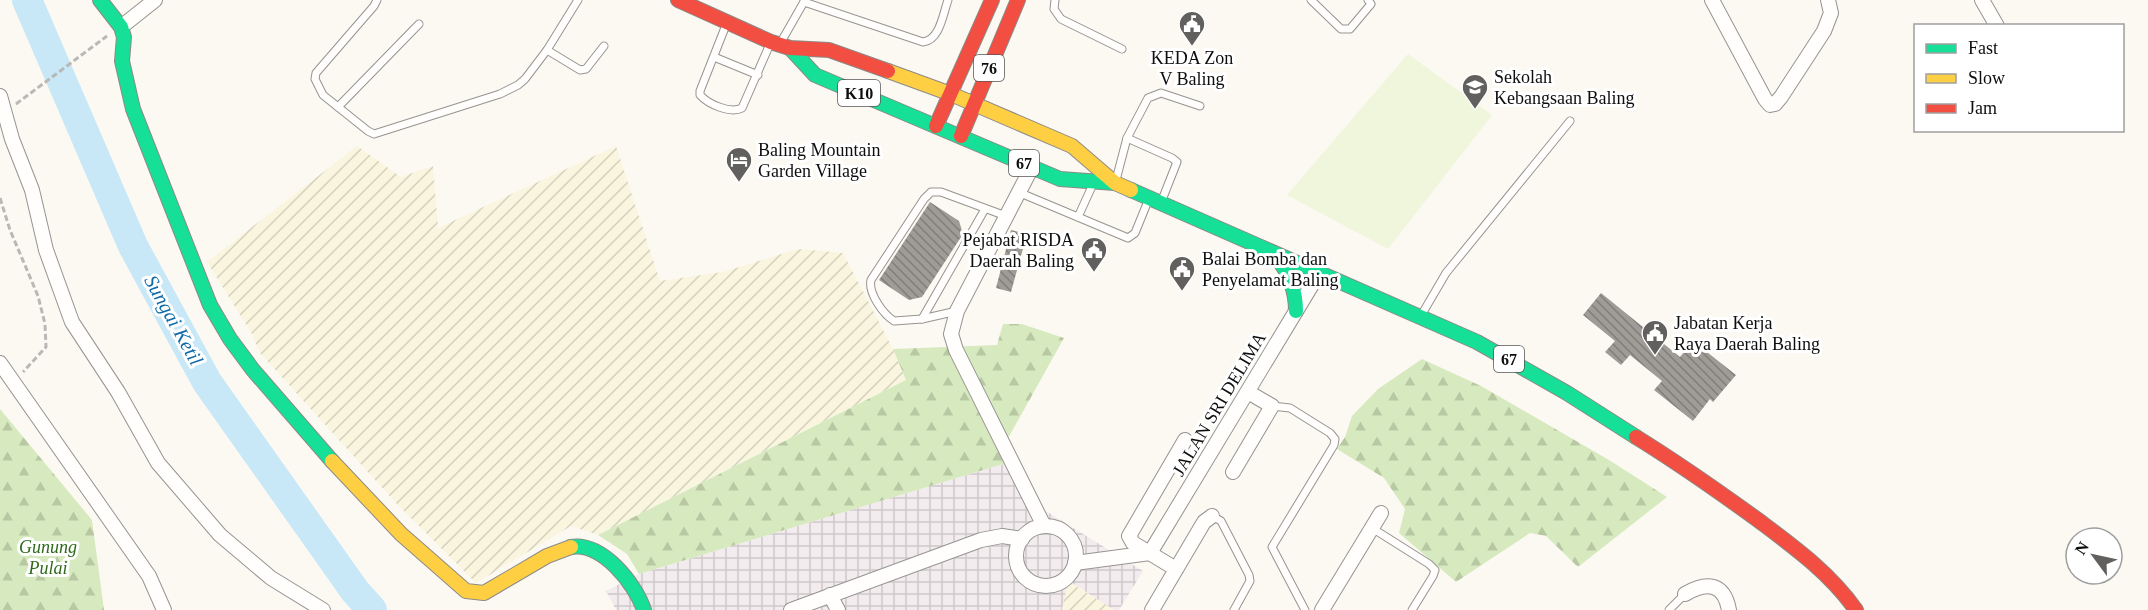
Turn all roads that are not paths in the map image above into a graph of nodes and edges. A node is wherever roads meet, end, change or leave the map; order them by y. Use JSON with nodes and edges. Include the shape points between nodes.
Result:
{"nodes":[{"id":1,"x":100,"y":0,"type":"edge"},
{"id":2,"x":154,"y":0,"type":"edge"},
{"id":3,"x":376,"y":0,"type":"edge"},
{"id":4,"x":578,"y":0,"type":"edge"},
{"id":5,"x":678,"y":0,"type":"edge"},
{"id":6,"x":948,"y":0,"type":"edge"},
{"id":7,"x":992,"y":0,"type":"edge"},
{"id":8,"x":1018,"y":0,"type":"edge"},
{"id":9,"x":1055,"y":0,"type":"edge"},
{"id":10,"x":1311,"y":0,"type":"edge"},
{"id":11,"x":1368,"y":0,"type":"edge"},
{"id":12,"x":1713,"y":0,"type":"edge"},
{"id":13,"x":1828,"y":0,"type":"edge"},
{"id":14,"x":1982,"y":0,"type":"edge"},
{"id":15,"x":805,"y":1,"type":"edge"},
{"id":16,"x":727,"y":23,"type":"junction"},
{"id":17,"x":419,"y":24,"type":"dead end"},
{"id":18,"x":1996,"y":24,"type":"edge"},
{"id":19,"x":121,"y":27,"type":"junction"},
{"id":20,"x":780,"y":45,"type":"junction"},
{"id":21,"x":603,"y":46,"type":"dead end"},
{"id":22,"x":1122,"y":49,"type":"dead end"},
{"id":23,"x":547,"y":50,"type":"junction"},
{"id":24,"x":714,"y":57,"type":"junction"},
{"id":25,"x":965,"y":61,"type":"junction"},
{"id":26,"x":758,"y":75,"type":"junction"},
{"id":27,"x":904,"y":77,"type":"junction"},
{"id":28,"x":951,"y":94,"type":"junction"},
{"id":29,"x":0,"y":96,"type":"edge"},
{"id":30,"x":974,"y":104,"type":"junction"},
{"id":31,"x":1200,"y":106,"type":"dead end"},
{"id":32,"x":338,"y":107,"type":"junction"},
{"id":33,"x":1570,"y":121,"type":"dead end"},
{"id":34,"x":936,"y":126,"type":"junction"},
{"id":35,"x":961,"y":136,"type":"junction"},
{"id":36,"x":1127,"y":138,"type":"junction"},
{"id":37,"x":1032,"y":167,"type":"junction"},
{"id":38,"x":1094,"y":182,"type":"junction"},
{"id":39,"x":1115,"y":183,"type":"junction"},
{"id":40,"x":1018,"y":192,"type":"junction"},
{"id":41,"x":1155,"y":201,"type":"junction"},
{"id":42,"x":985,"y":209,"type":"junction"},
{"id":43,"x":1006,"y":216,"type":"junction"},
{"id":44,"x":1078,"y":217,"type":"junction"},
{"id":45,"x":1271,"y":252,"type":"junction"},
{"id":46,"x":1319,"y":273,"type":"junction"},
{"id":47,"x":957,"y":311,"type":"junction"},
{"id":48,"x":1296,"y":311,"type":"junction"},
{"id":49,"x":1421,"y":316,"type":"junction"},
{"id":50,"x":922,"y":319,"type":"junction"},
{"id":51,"x":0,"y":363,"type":"edge"},
{"id":52,"x":1248,"y":392,"type":"junction"},
{"id":53,"x":1272,"y":406,"type":"junction"},
{"id":54,"x":1185,"y":440,"type":"dead end"},
{"id":55,"x":1233,"y":472,"type":"dead end"},
{"id":56,"x":1381,"y":513,"type":"dead end"},
{"id":57,"x":1212,"y":516,"type":"joint"},
{"id":58,"x":1044,"y":526,"type":"junction"},
{"id":59,"x":1372,"y":528,"type":"junction"},
{"id":60,"x":1022,"y":539,"type":"junction"},
{"id":61,"x":1150,"y":554,"type":"junction"},
{"id":62,"x":1075,"y":563,"type":"junction"},
{"id":63,"x":1176,"y":569,"type":"junction"},
{"id":64,"x":1685,"y":594,"type":"joint"},
{"id":65,"x":830,"y":595,"type":"junction"},
{"id":66,"x":164,"y":610,"type":"edge"},
{"id":67,"x":324,"y":610,"type":"edge"},
{"id":68,"x":645,"y":610,"type":"edge"},
{"id":69,"x":791,"y":610,"type":"edge"},
{"id":70,"x":838,"y":610,"type":"edge"},
{"id":71,"x":1152,"y":610,"type":"edge"},
{"id":72,"x":1234,"y":610,"type":"edge"},
{"id":73,"x":1305,"y":610,"type":"edge"},
{"id":74,"x":1322,"y":610,"type":"edge"},
{"id":75,"x":1412,"y":610,"type":"edge"},
{"id":76,"x":1669,"y":610,"type":"edge"},
{"id":77,"x":1729,"y":610,"type":"edge"},
{"id":78,"x":1856,"y":610,"type":"edge"}],
"edges":[{"from":1,"to":19,"type":"main road"},
{"from":2,"to":19,"type":"street"},
{"from":3,"to":32,"type":"lane","via":[[316,73],[323,95]]},
{"from":4,"to":23,"type":"lane"},
{"from":5,"to":16,"type":"main road","number":"K10"},
{"from":6,"to":15,"type":"lane","via":[[937,32],[923,42]]},
{"from":7,"to":25,"type":"main road","number":"76"},
{"from":8,"to":30,"type":"main road","number":"76"},
{"from":9,"to":22,"type":"lane","via":[[1054,9],[1061,19]]},
{"from":10,"to":11,"type":"lane","via":[[1346,30],[1371,4]]},
{"from":12,"to":13,"type":"street","via":[[1770,105],[1782,97],[1824,31],[1831,13]]},
{"from":14,"to":18,"type":"street"},
{"from":15,"to":20,"type":"lane"},
{"from":16,"to":20,"type":"main road","number":"K10"},
{"from":16,"to":24,"type":"lane"},
{"from":17,"to":32,"type":"lane"},
{"from":19,"to":68,"type":"main road","via":[[122,61],[133,109],[210,305],[254,373],[320,447],[398,533],[466,591],[484,593],[566,547],[584,546],[626,575]]},
{"from":20,"to":26,"type":"lane"},
{"from":20,"to":27,"type":"main road","number":"K10","via":[[829,50]]},
{"from":20,"to":34,"type":"main road","number":"K10","via":[[815,75]]},
{"from":21,"to":23,"type":"lane","via":[[586,69],[580,70]]},
{"from":23,"to":32,"type":"lane","via":[[525,79],[510,90],[382,133],[368,131]]},
{"from":24,"to":26,"type":"lane"},
{"from":24,"to":26,"type":"lane","via":[[700,95],[731,111],[742,108]]},
{"from":25,"to":27,"type":"main road","via":[[926,77]]},
{"from":25,"to":28,"type":"main road","number":"76"},
{"from":27,"to":28,"type":"main road","number":"K10"},
{"from":28,"to":30,"type":"main road","number":"67"},
{"from":28,"to":34,"type":"main road","number":"76"},
{"from":29,"to":67,"type":"street","via":[[72,322],[158,463],[220,535],[271,578]]},
{"from":30,"to":35,"type":"main road","number":"76"},
{"from":30,"to":39,"type":"main road","number":"67","via":[[1072,146]]},
{"from":31,"to":36,"type":"lane","via":[[1161,93],[1152,95],[1144,101]]},
{"from":33,"to":49,"type":"lane","via":[[1446,273]]},
{"from":34,"to":35,"type":"main road","number":"67"},
{"from":35,"to":37,"type":"main road","number":"67"},
{"from":36,"to":39,"type":"lane"},
{"from":36,"to":41,"type":"lane","via":[[1177,162]]},
{"from":37,"to":38,"type":"main road","number":"67","via":[[1059,179]]},
{"from":37,"to":40,"type":"street"},
{"from":38,"to":39,"type":"main road","number":"67"},
{"from":38,"to":44,"type":"lane"},
{"from":39,"to":41,"type":"main road","number":"67"},
{"from":40,"to":43,"type":"street"},
{"from":40,"to":44,"type":"lane"},
{"from":41,"to":44,"type":"lane","via":[[1131,237]]},
{"from":41,"to":45,"type":"main road","number":"67"},
{"from":42,"to":43,"type":"lane"},
{"from":42,"to":50,"type":"lane"},
{"from":42,"to":50,"type":"lane","via":[[941,192],[931,192],[871,280],[871,290],[891,320]]},
{"from":43,"to":47,"type":"street"},
{"from":45,"to":46,"type":"main road","number":"67"},
{"from":45,"to":48,"type":"main road","via":[[1290,276],[1297,297]]},
{"from":46,"to":48,"type":"street","name":"JALAN SRI DELIMA"},
{"from":46,"to":49,"type":"main road","number":"67"},
{"from":47,"to":50,"type":"lane"},
{"from":47,"to":58,"type":"street","via":[[951,334],[956,350]]},
{"from":48,"to":52,"type":"street","name":"JALAN SRI DELIMA"},
{"from":49,"to":78,"type":"main road","number":"67","via":[[1532,372],[1704,480],[1807,556]]},
{"from":51,"to":66,"type":"street","via":[[149,576]]},
{"from":52,"to":53,"type":"street"},
{"from":52,"to":61,"type":"street","name":"JALAN SRI DELIMA"},
{"from":53,"to":55,"type":"street"},
{"from":53,"to":73,"type":"lane","via":[[1290,408],[1335,439],[1272,547]]},
{"from":54,"to":61,"type":"street","via":[[1130,533],[1131,541]]},
{"from":56,"to":59,"type":"street"},
{"from":57,"to":63,"type":"street","via":[[1204,522]]},
{"from":57,"to":72,"type":"lane","via":[[1221,520],[1249,575],[1248,586]]},
{"from":58,"to":60,"type":"street"},
{"from":58,"to":62,"type":"street","via":[[1069,537],[1074,544]]},
{"from":59,"to":74,"type":"street"},
{"from":59,"to":75,"type":"lane","via":[[1435,570]]},
{"from":60,"to":62,"type":"street","via":[[1017,553],[1019,569],[1037,585],[1061,582]]},
{"from":60,"to":65,"type":"street","via":[[1002,536],[981,540]]},
{"from":61,"to":62,"type":"street"},
{"from":61,"to":63,"type":"street"},
{"from":63,"to":71,"type":"street"},
{"from":64,"to":76,"type":"lane"},
{"from":64,"to":77,"type":"street","via":[[1712,586],[1725,595]]},
{"from":65,"to":69,"type":"street"},
{"from":65,"to":70,"type":"street"}]}
